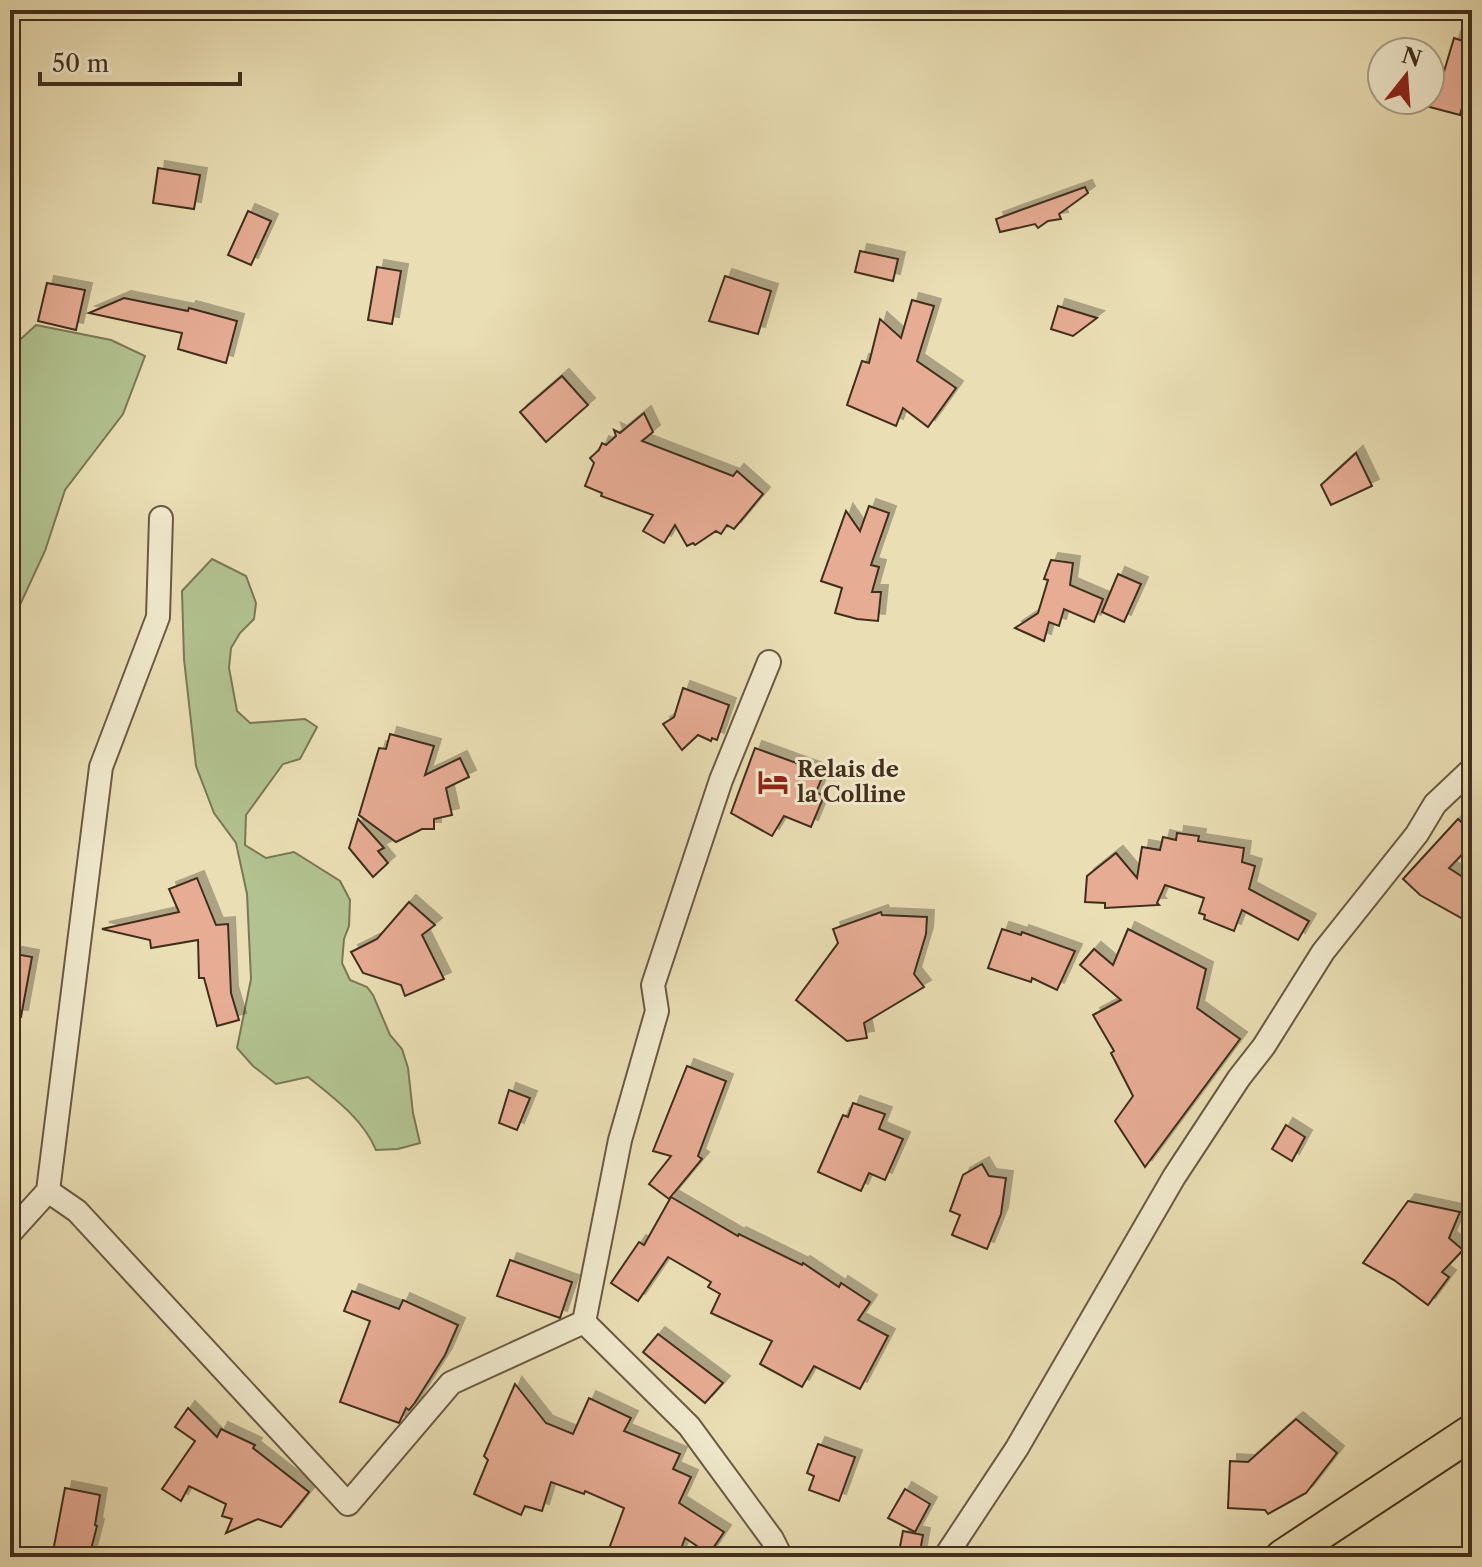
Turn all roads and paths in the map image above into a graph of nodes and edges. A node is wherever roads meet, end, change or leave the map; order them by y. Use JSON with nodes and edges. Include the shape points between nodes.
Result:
{"nodes":[{"id":1,"x":161,"y":518,"type":"dead end"},
{"id":2,"x":769,"y":662,"type":"dead end"},
{"id":3,"x":1472,"y":769,"type":"edge"},
{"id":4,"x":48,"y":1191,"type":"junction"},
{"id":5,"x":10,"y":1233,"type":"edge"},
{"id":6,"x":584,"y":1322,"type":"junction"},
{"id":7,"x":1472,"y":1432,"type":"edge"},
{"id":8,"x":781,"y":1557,"type":"edge"},
{"id":9,"x":945,"y":1557,"type":"edge"},
{"id":10,"x":1283,"y":1557,"type":"edge"}],
"edges":[{"from":1,"to":4,"type":"street","via":[[158,617],[101,767]]},
{"from":2,"to":6,"type":"street","via":[[721,780],[653,985],[657,1011],[620,1140]]},
{"from":3,"to":9,"type":"street","via":[[1435,804],[1323,952],[1174,1177],[1017,1448]]},
{"from":4,"to":5,"type":"street"},
{"from":4,"to":6,"type":"street","via":[[77,1211],[348,1504],[451,1383]]},
{"from":6,"to":8,"type":"street","via":[[689,1426]]},
{"from":7,"to":10,"type":"main road"}]}
